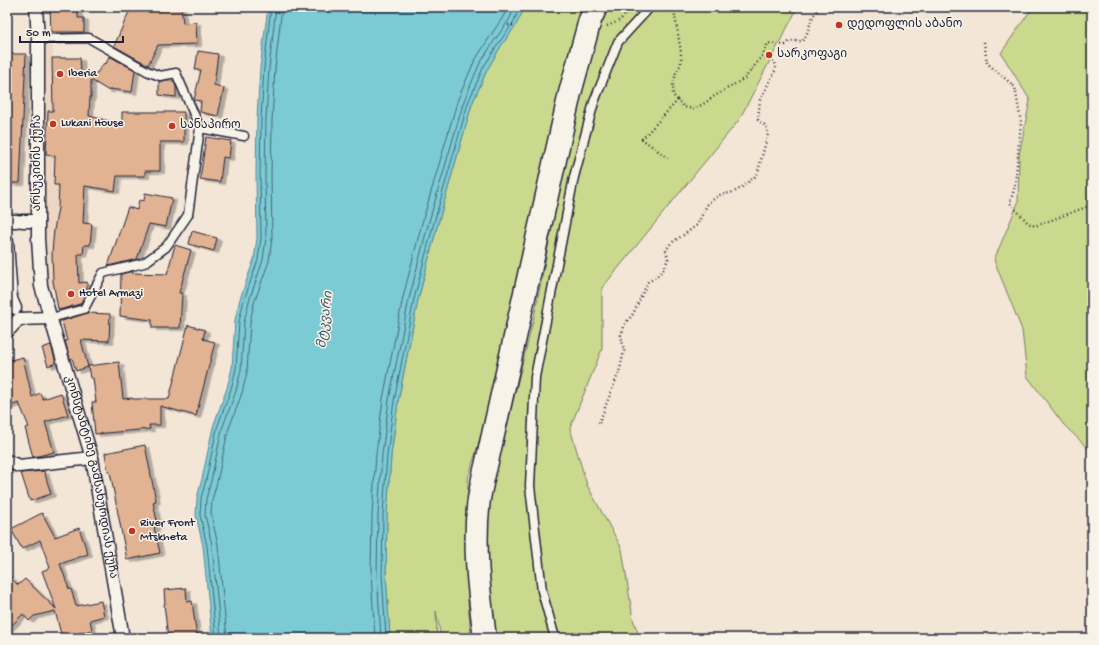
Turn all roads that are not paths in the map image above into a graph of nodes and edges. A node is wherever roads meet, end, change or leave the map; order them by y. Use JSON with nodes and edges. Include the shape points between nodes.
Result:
{"nodes":[{"id":1,"x":36,"y":7,"type":"edge"},
{"id":2,"x":650,"y":7,"type":"edge"},
{"id":3,"x":593,"y":14,"type":"edge"},
{"id":4,"x":38,"y":39,"type":"junction"},
{"id":5,"x":200,"y":128,"type":"junction"},
{"id":6,"x":244,"y":136,"type":"dead end"},
{"id":7,"x":16,"y":221,"type":"edge"},
{"id":8,"x":38,"y":221,"type":"junction"},
{"id":9,"x":7,"y":242,"type":"edge"},
{"id":10,"x":13,"y":307,"type":"edge"},
{"id":11,"x":51,"y":318,"type":"junction"},
{"id":12,"x":7,"y":332,"type":"edge"},
{"id":13,"x":92,"y":458,"type":"junction"},
{"id":14,"x":7,"y":461,"type":"edge"},
{"id":15,"x":124,"y":638,"type":"edge"},
{"id":16,"x":485,"y":638,"type":"edge"},
{"id":17,"x":555,"y":638,"type":"edge"}],
"edges":[{"from":1,"to":4,"type":"street","name":"არსუკიძის ქუჩა"},
{"from":2,"to":17,"type":"lane","via":[[618,42],[594,102],[574,177],[535,377],[530,486],[542,592]]},
{"from":3,"to":16,"type":"main road","via":[[568,100],[479,500],[478,585]]},
{"from":4,"to":5,"type":"lane","via":[[89,38],[147,71],[160,76],[176,74]]},
{"from":4,"to":8,"type":"street","name":"არსუკიძის ქუჩა"},
{"from":5,"to":6,"type":"lane"},
{"from":5,"to":11,"type":"lane","via":[[188,215],[166,246],[144,263],[103,273],[84,309]]},
{"from":7,"to":8,"type":"street"},
{"from":8,"to":11,"type":"street","name":"არსუკიძის ქუჩა","via":[[41,286]]},
{"from":9,"to":10,"type":"street"},
{"from":10,"to":11,"type":"street"},
{"from":10,"to":12,"type":"street"},
{"from":11,"to":13,"type":"street","name":"კონსტანტინე გამსახურდიას ქუჩა"},
{"from":13,"to":14,"type":"street","via":[[19,466]]},
{"from":13,"to":15,"type":"street","name":"კონსტანტინე გამსახურდიას ქუჩა"}]}
